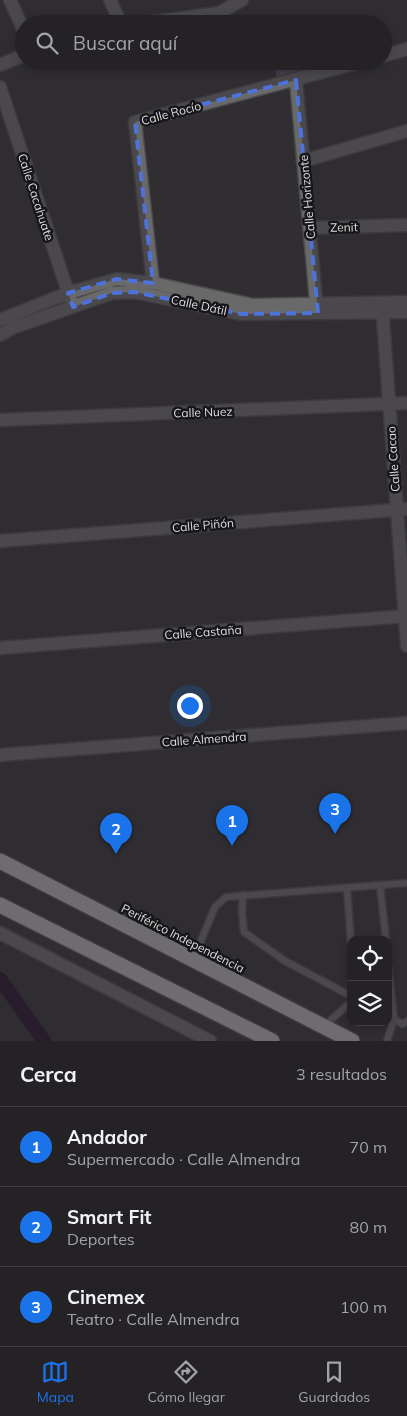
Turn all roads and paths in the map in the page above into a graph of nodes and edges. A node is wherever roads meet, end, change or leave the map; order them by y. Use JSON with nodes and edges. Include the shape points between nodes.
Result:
{"nodes":[{"id":1,"x":10,"y":0,"type":"edge"},
{"id":2,"x":110,"y":0,"type":"edge"},
{"id":3,"x":214,"y":0,"type":"edge"},
{"id":4,"x":242,"y":0,"type":"edge"},
{"id":5,"x":219,"y":13,"type":"junction"},
{"id":6,"x":17,"y":15,"type":"edge"},
{"id":7,"x":116,"y":15,"type":"edge"},
{"id":8,"x":204,"y":15,"type":"edge"},
{"id":9,"x":407,"y":49,"type":"edge"},
{"id":10,"x":392,"y":53,"type":"edge"},
{"id":11,"x":15,"y":59,"type":"edge"},
{"id":12,"x":0,"y":65,"type":"edge"},
{"id":13,"x":332,"y":70,"type":"edge"},
{"id":14,"x":296,"y":80,"type":"junction"},
{"id":15,"x":0,"y":87,"type":"edge"},
{"id":16,"x":407,"y":131,"type":"edge"},
{"id":17,"x":303,"y":161,"type":"junction"},
{"id":18,"x":407,"y":217,"type":"edge"},
{"id":19,"x":407,"y":225,"type":"edge"},
{"id":20,"x":380,"y":226,"type":"junction"},
{"id":21,"x":310,"y":228,"type":"junction"},
{"id":22,"x":153,"y":283,"type":"junction"},
{"id":23,"x":68,"y":293,"type":"junction"},
{"id":24,"x":407,"y":302,"type":"edge"},
{"id":25,"x":73,"y":307,"type":"junction"},
{"id":26,"x":382,"y":307,"type":"junction"},
{"id":27,"x":317,"y":308,"type":"junction"},
{"id":28,"x":407,"y":312,"type":"edge"},
{"id":29,"x":0,"y":320,"type":"edge"},
{"id":30,"x":0,"y":335,"type":"edge"},
{"id":31,"x":407,"y":403,"type":"edge"},
{"id":32,"x":389,"y":404,"type":"junction"},
{"id":33,"x":0,"y":420,"type":"edge"},
{"id":34,"x":401,"y":510,"type":"edge"},
{"id":35,"x":0,"y":541,"type":"edge"},
{"id":36,"x":406,"y":617,"type":"edge"},
{"id":37,"x":407,"y":646,"type":"edge"},
{"id":38,"x":0,"y":648,"type":"edge"},
{"id":39,"x":407,"y":723,"type":"edge"},
{"id":40,"x":0,"y":755,"type":"edge"},
{"id":41,"x":0,"y":861,"type":"edge"},
{"id":42,"x":407,"y":883,"type":"edge"},
{"id":43,"x":380,"y":885,"type":"junction"},
{"id":44,"x":347,"y":888,"type":"junction"},
{"id":45,"x":243,"y":895,"type":"junction"},
{"id":46,"x":0,"y":905,"type":"edge"},
{"id":47,"x":0,"y":933,"type":"edge"},
{"id":48,"x":350,"y":936,"type":"edge"},
{"id":49,"x":386,"y":936,"type":"edge"},
{"id":50,"x":193,"y":960,"type":"junction"},
{"id":51,"x":347,"y":994,"type":"edge"},
{"id":52,"x":347,"y":1006,"type":"edge"},
{"id":53,"x":392,"y":1018,"type":"edge"},
{"id":54,"x":407,"y":1021,"type":"edge"},
{"id":55,"x":390,"y":1026,"type":"edge"},
{"id":56,"x":324,"y":1027,"type":"junction"},
{"id":57,"x":210,"y":1041,"type":"edge"},
{"id":58,"x":272,"y":1041,"type":"edge"},
{"id":59,"x":352,"y":1041,"type":"edge"},
{"id":60,"x":387,"y":1041,"type":"edge"}],
"edges":[{"from":1,"to":6,"type":"street"},
{"from":2,"to":7,"type":"street"},
{"from":3,"to":5,"type":"street"},
{"from":4,"to":5,"type":"street"},
{"from":5,"to":8,"type":"street"},
{"from":9,"to":10,"type":"street"},
{"from":11,"to":12,"type":"street"},
{"from":13,"to":14,"type":"street","name":"Calle Rocío"},
{"from":14,"to":17,"type":"street","name":"Calle Horizonte"},
{"from":14,"to":22,"type":"street","name":"Calle Rocío","via":[[135,122]]},
{"from":15,"to":23,"type":"street","name":"Calle Cacahuate"},
{"from":16,"to":17,"type":"street"},
{"from":17,"to":21,"type":"street","name":"Calle Horizonte"},
{"from":18,"to":20,"type":"street","name":"Zenit"},
{"from":19,"to":20,"type":"street","name":"Zenit"},
{"from":20,"to":21,"type":"street","name":"Zenit"},
{"from":21,"to":27,"type":"street","name":"Calle Horizonte"},
{"from":22,"to":23,"type":"street","name":"Calle Dátil","via":[[118,279]]},
{"from":22,"to":27,"type":"street","name":"Calle Dátil","via":[[253,305]]},
{"from":23,"to":25,"type":"street","name":"Calle Cacahuate"},
{"from":23,"to":29,"type":"street","name":"Calle Dátil"},
{"from":24,"to":26,"type":"street","name":"Calle Dátil"},
{"from":25,"to":27,"type":"street","name":"Calle Dátil","via":[[112,293],[134,292],[242,314]]},
{"from":25,"to":30,"type":"street","name":"Calle Dátil"},
{"from":26,"to":27,"type":"street","name":"Calle Dátil"},
{"from":26,"to":28,"type":"street","name":"Calle Dátil"},
{"from":26,"to":32,"type":"street","name":"Calle Cacao"},
{"from":31,"to":32,"type":"street","name":"Calle Nuez"},
{"from":32,"to":33,"type":"street","name":"Calle Nuez"},
{"from":32,"to":34,"type":"street","name":"Calle Cacao"},
{"from":34,"to":35,"type":"street","name":"Calle Piñón"},
{"from":34,"to":36,"type":"street","name":"Calle Cacao"},
{"from":36,"to":37,"type":"street","name":"Calle Cacao"},
{"from":36,"to":38,"type":"street","name":"Calle Castaña"},
{"from":39,"to":40,"type":"street","name":"Calle Almendra"},
{"from":41,"to":50,"type":"highway","name":"Periférico Independencia"},
{"from":42,"to":43,"type":"lane"},
{"from":43,"to":44,"type":"lane"},
{"from":43,"to":49,"type":"lane"},
{"from":44,"to":45,"type":"lane"},
{"from":44,"to":48,"type":"lane"},
{"from":45,"to":50,"type":"lane","via":[[226,897],[215,907]]},
{"from":45,"to":51,"type":"lane","via":[[244,932],[285,961]]},
{"from":46,"to":58,"type":"highway"},
{"from":47,"to":57,"type":"street"},
{"from":50,"to":56,"type":"highway","name":"Periférico Independencia"},
{"from":52,"to":56,"type":"lane"},
{"from":53,"to":54,"type":"lane","via":[[403,1024]]},
{"from":55,"to":60,"type":"lane"},
{"from":56,"to":59,"type":"highway","name":"Periférico Independencia"}]}
